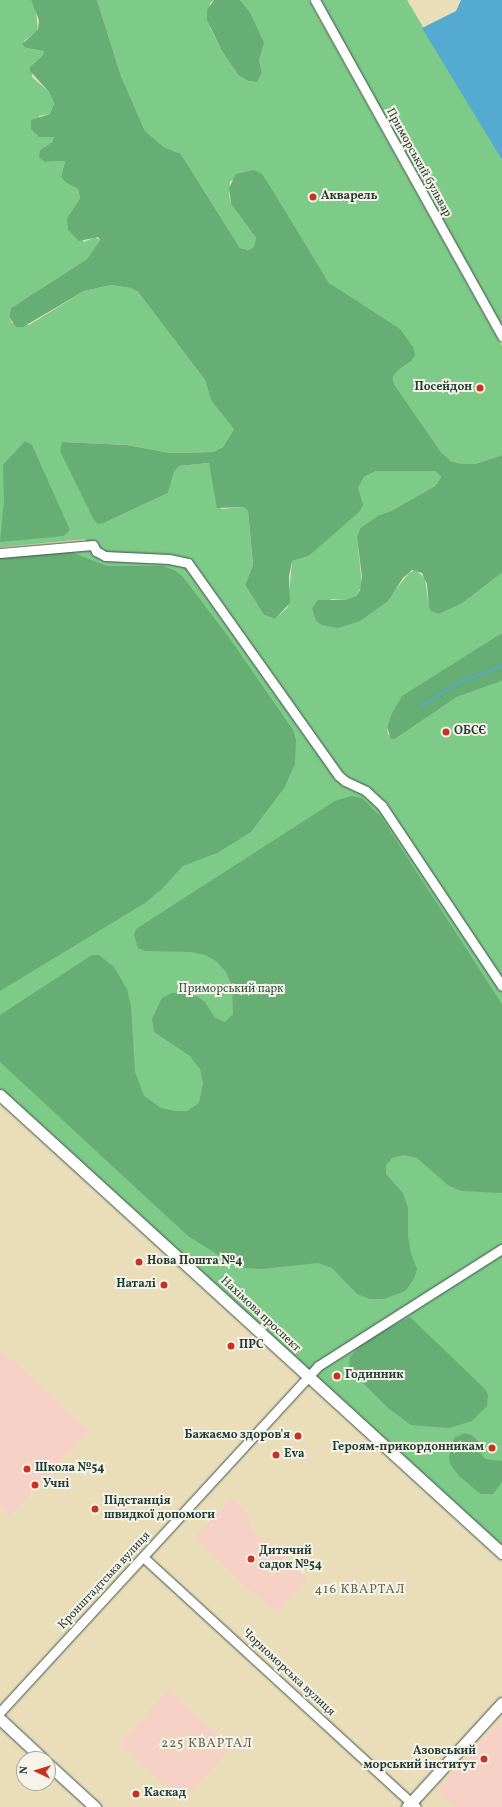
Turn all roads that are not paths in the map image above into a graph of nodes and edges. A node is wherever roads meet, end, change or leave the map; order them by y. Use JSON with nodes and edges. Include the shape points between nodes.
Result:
{"nodes":[{"id":1,"x":315,"y":0,"type":"edge"},
{"id":2,"x":502,"y":336,"type":"edge"},
{"id":3,"x":0,"y":553,"type":"edge"},
{"id":4,"x":502,"y":986,"type":"edge"},
{"id":5,"x":0,"y":1095,"type":"edge"},
{"id":6,"x":502,"y":1249,"type":"edge"},
{"id":7,"x":309,"y":1377,"type":"junction"},
{"id":8,"x":502,"y":1553,"type":"edge"},
{"id":9,"x":144,"y":1557,"type":"junction"},
{"id":10,"x":502,"y":1703,"type":"edge"},
{"id":11,"x":0,"y":1712,"type":"edge"},
{"id":12,"x":0,"y":1719,"type":"edge"},
{"id":13,"x":34,"y":1751,"type":"edge"},
{"id":14,"x":56,"y":1771,"type":"edge"},
{"id":15,"x":411,"y":1805,"type":"edge"},
{"id":16,"x":95,"y":1807,"type":"edge"}],
"edges":[{"from":1,"to":2,"type":"street","name":"Приморський бульвар"},
{"from":3,"to":4,"type":"street","via":[[93,545],[96,551],[105,556],[188,562],[338,775],[366,791],[382,806]]},
{"from":5,"to":7,"type":"main road","name":"Нахімова проспект"},
{"from":6,"to":7,"type":"street","name":"Кронштадтська вулиця","via":[[328,1360]]},
{"from":7,"to":8,"type":"main road","name":"Нахімова проспект"},
{"from":7,"to":9,"type":"street","name":"Кронштадтська вулиця"},
{"from":9,"to":11,"type":"street","name":"Кронштадтська вулиця"},
{"from":9,"to":15,"type":"street","name":"Чорноморська вулиця"},
{"from":10,"to":15,"type":"main road"},
{"from":12,"to":13,"type":"main road"},
{"from":14,"to":16,"type":"main road"}]}
